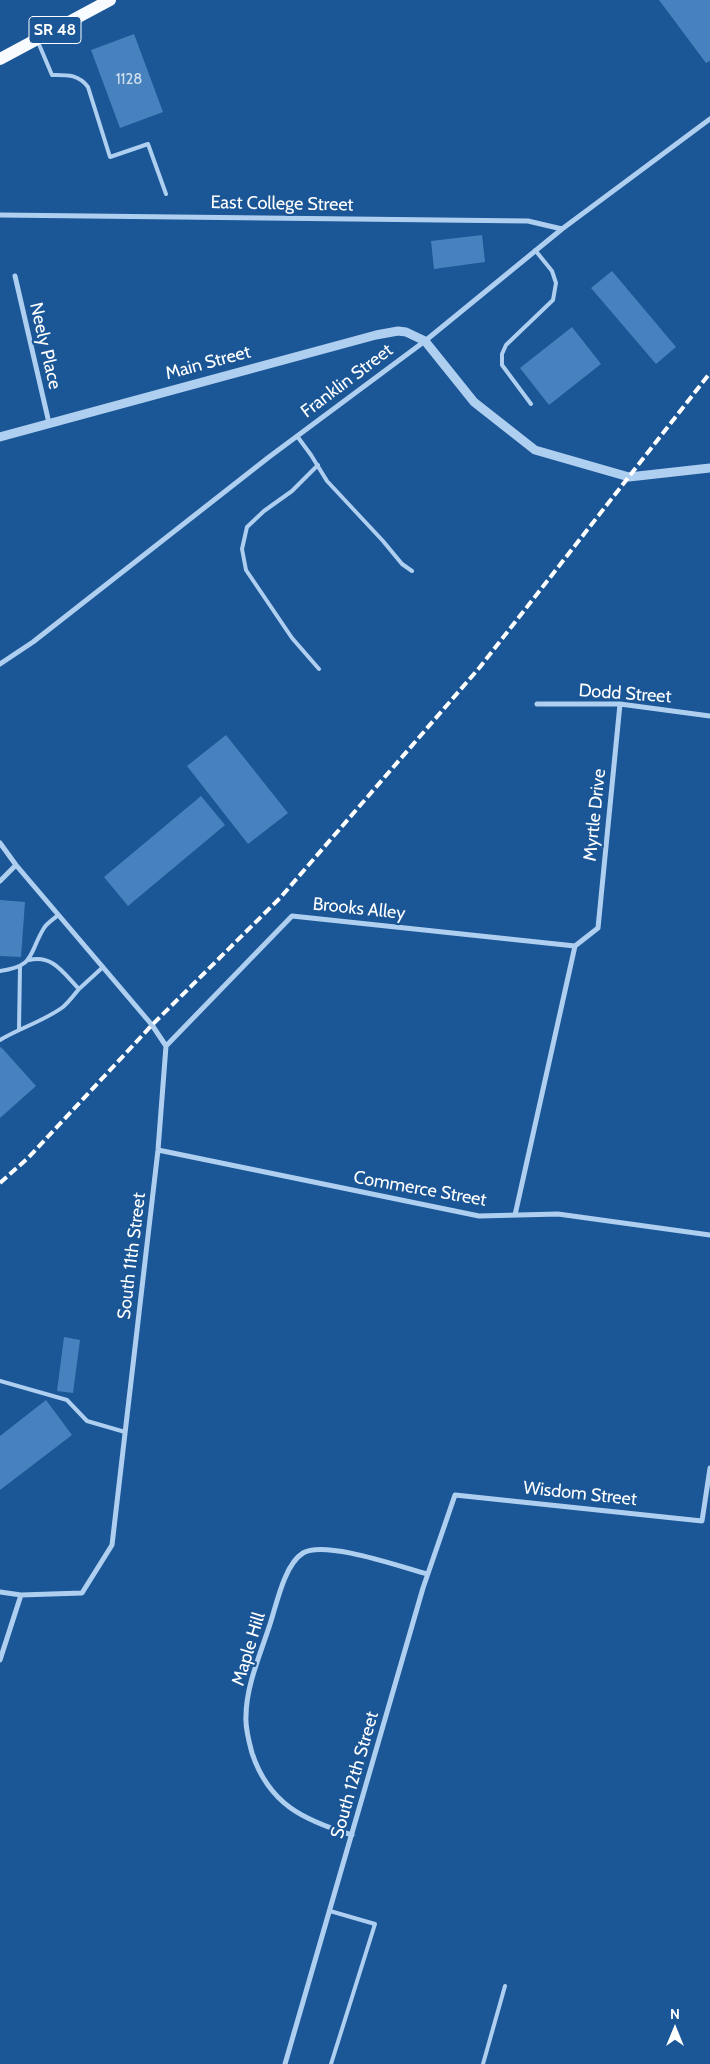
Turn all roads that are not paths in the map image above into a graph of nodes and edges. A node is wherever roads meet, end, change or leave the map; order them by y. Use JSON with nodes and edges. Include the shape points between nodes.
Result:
{"nodes":[{"id":1,"x":110,"y":0,"type":"edge"},
{"id":2,"x":37,"y":40,"type":"junction"},
{"id":3,"x":0,"y":59,"type":"edge"},
{"id":4,"x":710,"y":119,"type":"edge"},
{"id":5,"x":166,"y":194,"type":"dead end"},
{"id":6,"x":0,"y":215,"type":"edge"},
{"id":7,"x":562,"y":228,"type":"junction"},
{"id":8,"x":535,"y":250,"type":"junction"},
{"id":9,"x":15,"y":276,"type":"dead end"},
{"id":10,"x":425,"y":341,"type":"junction"},
{"id":11,"x":530,"y":404,"type":"dead end"},
{"id":12,"x":49,"y":423,"type":"junction"},
{"id":13,"x":297,"y":436,"type":"junction"},
{"id":14,"x":0,"y":437,"type":"edge"},
{"id":15,"x":318,"y":465,"type":"junction"},
{"id":16,"x":710,"y":468,"type":"edge"},
{"id":17,"x":412,"y":571,"type":"dead end"},
{"id":18,"x":0,"y":664,"type":"edge"},
{"id":19,"x":319,"y":669,"type":"dead end"},
{"id":20,"x":537,"y":704,"type":"dead end"},
{"id":21,"x":620,"y":704,"type":"junction"},
{"id":22,"x":710,"y":716,"type":"edge"},
{"id":23,"x":0,"y":843,"type":"edge"},
{"id":24,"x":16,"y":865,"type":"junction"},
{"id":25,"x":0,"y":881,"type":"edge"},
{"id":26,"x":58,"y":915,"type":"junction"},
{"id":27,"x":575,"y":946,"type":"junction"},
{"id":28,"x":29,"y":960,"type":"junction"},
{"id":29,"x":20,"y":967,"type":"junction"},
{"id":30,"x":103,"y":967,"type":"junction"},
{"id":31,"x":0,"y":971,"type":"edge"},
{"id":32,"x":79,"y":989,"type":"junction"},
{"id":33,"x":19,"y":1029,"type":"junction"},
{"id":34,"x":0,"y":1040,"type":"edge"},
{"id":35,"x":166,"y":1046,"type":"junction"},
{"id":36,"x":158,"y":1150,"type":"junction"},
{"id":37,"x":516,"y":1216,"type":"junction"},
{"id":38,"x":710,"y":1235,"type":"edge"},
{"id":39,"x":0,"y":1381,"type":"edge"},
{"id":40,"x":125,"y":1432,"type":"junction"},
{"id":41,"x":710,"y":1468,"type":"edge"},
{"id":42,"x":455,"y":1495,"type":"joint"},
{"id":43,"x":428,"y":1574,"type":"junction"},
{"id":44,"x":0,"y":1592,"type":"edge"},
{"id":45,"x":21,"y":1595,"type":"junction"},
{"id":46,"x":0,"y":1660,"type":"edge"},
{"id":47,"x":352,"y":1835,"type":"junction"},
{"id":48,"x":330,"y":1911,"type":"junction"},
{"id":49,"x":505,"y":1986,"type":"dead end"},
{"id":50,"x":285,"y":2064,"type":"edge"},
{"id":51,"x":331,"y":2064,"type":"edge"},
{"id":52,"x":483,"y":2064,"type":"edge"}],
"edges":[{"from":1,"to":2,"type":"main road","number":"SR 48"},
{"from":2,"to":3,"type":"main road","number":"SR 48"},
{"from":2,"to":5,"type":"lane","via":[[52,75],[72,74],[88,86],[110,157],[148,144]]},
{"from":4,"to":7,"type":"street","name":"Franklin Street"},
{"from":6,"to":7,"type":"street","name":"East College Street","via":[[528,221]]},
{"from":7,"to":8,"type":"street","name":"Franklin Street"},
{"from":8,"to":10,"type":"street","name":"Franklin Street"},
{"from":8,"to":11,"type":"lane","via":[[552,271],[556,283],[553,300],[506,346],[502,354],[502,365]]},
{"from":9,"to":12,"type":"street","name":"Neely Place"},
{"from":10,"to":12,"type":"street","name":"Main Street","via":[[398,331],[376,335]]},
{"from":10,"to":13,"type":"street","name":"Franklin Street"},
{"from":10,"to":16,"type":"street","via":[[474,402],[535,450],[629,476]]},
{"from":12,"to":14,"type":"street","name":"Main Street"},
{"from":13,"to":15,"type":"lane"},
{"from":13,"to":18,"type":"street","name":"Franklin Street","via":[[33,642]]},
{"from":15,"to":17,"type":"lane","via":[[347,504]]},
{"from":15,"to":19,"type":"lane","via":[[247,527],[242,548],[246,570],[292,638]]},
{"from":20,"to":21,"type":"street","name":"Dodd Street"},
{"from":21,"to":22,"type":"street","name":"Dodd Street"},
{"from":21,"to":27,"type":"street","name":"Myrtle Drive","via":[[598,928]]},
{"from":23,"to":24,"type":"street"},
{"from":24,"to":25,"type":"street"},
{"from":24,"to":26,"type":"street"},
{"from":26,"to":28,"type":"lane","via":[[45,927]]},
{"from":26,"to":30,"type":"street"},
{"from":27,"to":35,"type":"street","name":"Brooks Alley","via":[[292,916]]},
{"from":27,"to":37,"type":"street"},
{"from":28,"to":29,"type":"lane"},
{"from":28,"to":32,"type":"lane","via":[[46,958]]},
{"from":29,"to":31,"type":"lane"},
{"from":29,"to":33,"type":"lane"},
{"from":30,"to":32,"type":"lane"},
{"from":30,"to":35,"type":"street"},
{"from":32,"to":33,"type":"lane","via":[[63,1006],[42,1020]]},
{"from":33,"to":34,"type":"lane"},
{"from":35,"to":36,"type":"street","name":"South 11th Street"},
{"from":36,"to":37,"type":"street","name":"Commerce Street","via":[[479,1216]]},
{"from":36,"to":40,"type":"street","name":"South 11th Street"},
{"from":37,"to":38,"type":"street","name":"Commerce Street","via":[[558,1214]]},
{"from":39,"to":40,"type":"lane","via":[[67,1400],[87,1420]]},
{"from":40,"to":45,"type":"street","name":"South 11th Street","via":[[112,1545],[82,1593]]},
{"from":41,"to":42,"type":"street","name":"Wisdom Street","via":[[702,1521]]},
{"from":42,"to":43,"type":"street","name":"South 12th Street"},
{"from":43,"to":47,"type":"street","name":"South 12th Street"},
{"from":43,"to":47,"type":"street","name":"Maple Hill","via":[[336,1550],[318,1548],[302,1553],[288,1570],[249,1691],[246,1716],[250,1744],[258,1770],[274,1794],[302,1816]]},
{"from":44,"to":45,"type":"street"},
{"from":45,"to":46,"type":"street"},
{"from":47,"to":48,"type":"street","name":"South 12th Street"},
{"from":48,"to":50,"type":"street","name":"South 12th Street"},
{"from":48,"to":51,"type":"lane","via":[[375,1924]]},
{"from":49,"to":52,"type":"lane"}]}
